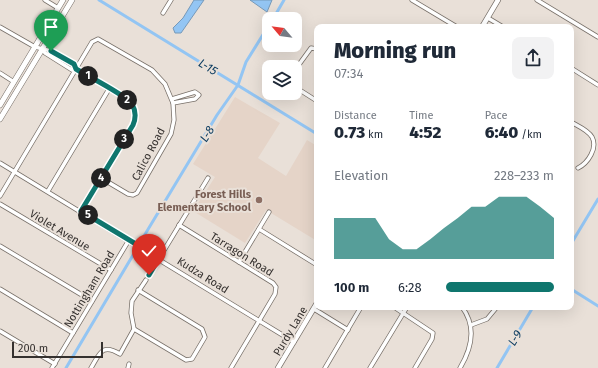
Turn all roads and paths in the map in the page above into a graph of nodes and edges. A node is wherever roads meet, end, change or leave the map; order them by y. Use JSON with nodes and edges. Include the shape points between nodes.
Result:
{"nodes":[{"id":1,"x":45,"y":0,"type":"edge"},
{"id":2,"x":63,"y":0,"type":"edge"},
{"id":3,"x":72,"y":0,"type":"edge"},
{"id":4,"x":171,"y":0,"type":"edge"},
{"id":5,"x":412,"y":0,"type":"edge"},
{"id":6,"x":498,"y":0,"type":"edge"},
{"id":7,"x":537,"y":0,"type":"edge"},
{"id":8,"x":58,"y":8,"type":"junction"},
{"id":9,"x":163,"y":13,"type":"dead end"},
{"id":10,"x":488,"y":18,"type":"junction"},
{"id":11,"x":451,"y":24,"type":"edge"},
{"id":12,"x":484,"y":24,"type":"edge"},
{"id":13,"x":498,"y":24,"type":"edge"},
{"id":14,"x":0,"y":27,"type":"edge"},
{"id":15,"x":598,"y":37,"type":"edge"},
{"id":16,"x":35,"y":48,"type":"junction"},
{"id":17,"x":314,"y":48,"type":"edge"},
{"id":18,"x":42,"y":49,"type":"junction"},
{"id":19,"x":302,"y":60,"type":"edge"},
{"id":20,"x":76,"y":69,"type":"junction"},
{"id":21,"x":574,"y":70,"type":"edge"},
{"id":22,"x":0,"y":73,"type":"edge"},
{"id":23,"x":14,"y":82,"type":"junction"},
{"id":24,"x":598,"y":85,"type":"edge"},
{"id":25,"x":109,"y":89,"type":"junction"},
{"id":26,"x":302,"y":91,"type":"edge"},
{"id":27,"x":314,"y":99,"type":"edge"},
{"id":28,"x":172,"y":101,"type":"junction"},
{"id":29,"x":0,"y":105,"type":"edge"},
{"id":30,"x":0,"y":119,"type":"edge"},
{"id":31,"x":574,"y":124,"type":"edge"},
{"id":32,"x":0,"y":163,"type":"edge"},
{"id":33,"x":578,"y":168,"type":"dead end"},
{"id":34,"x":15,"y":171,"type":"junction"},
{"id":35,"x":101,"y":178,"type":"junction"},
{"id":36,"x":208,"y":178,"type":"dead end"},
{"id":37,"x":48,"y":191,"type":"junction"},
{"id":38,"x":0,"y":196,"type":"edge"},
{"id":39,"x":0,"y":204,"type":"edge"},
{"id":40,"x":81,"y":211,"type":"junction"},
{"id":41,"x":269,"y":212,"type":"dead end"},
{"id":42,"x":179,"y":225,"type":"junction"},
{"id":43,"x":259,"y":229,"type":"junction"},
{"id":44,"x":129,"y":240,"type":"junction"},
{"id":45,"x":0,"y":246,"type":"edge"},
{"id":46,"x":159,"y":258,"type":"junction"},
{"id":47,"x":239,"y":262,"type":"junction"},
{"id":48,"x":314,"y":263,"type":"edge"},
{"id":49,"x":111,"y":270,"type":"junction"},
{"id":50,"x":149,"y":275,"type":"dead end"},
{"id":51,"x":146,"y":280,"type":"dead end"},
{"id":52,"x":0,"y":289,"type":"edge"},
{"id":53,"x":138,"y":290,"type":"junction"},
{"id":54,"x":92,"y":302,"type":"junction"},
{"id":55,"x":314,"y":309,"type":"edge"},
{"id":56,"x":316,"y":310,"type":"edge"},
{"id":57,"x":359,"y":310,"type":"edge"},
{"id":58,"x":398,"y":310,"type":"edge"},
{"id":59,"x":404,"y":310,"type":"edge"},
{"id":60,"x":464,"y":310,"type":"edge"},
{"id":61,"x":494,"y":310,"type":"edge"},
{"id":62,"x":403,"y":313,"type":"junction"},
{"id":63,"x":259,"y":320,"type":"junction"},
{"id":64,"x":471,"y":325,"type":"junction"},
{"id":65,"x":134,"y":329,"type":"junction"},
{"id":66,"x":348,"y":330,"type":"junction"},
{"id":67,"x":0,"y":331,"type":"edge"},
{"id":68,"x":73,"y":333,"type":"junction"},
{"id":69,"x":294,"y":342,"type":"junction"},
{"id":70,"x":55,"y":364,"type":"junction"},
{"id":71,"x":52,"y":368,"type":"edge"},
{"id":72,"x":91,"y":368,"type":"edge"},
{"id":73,"x":231,"y":368,"type":"edge"},
{"id":74,"x":278,"y":368,"type":"edge"},
{"id":75,"x":325,"y":368,"type":"edge"},
{"id":76,"x":370,"y":368,"type":"edge"},
{"id":77,"x":415,"y":368,"type":"edge"},
{"id":78,"x":460,"y":368,"type":"edge"}],
"edges":[{"from":1,"to":8,"type":"street"},
{"from":2,"to":8,"type":"main road"},
{"from":3,"to":18,"type":"main road"},
{"from":4,"to":9,"type":"street"},
{"from":5,"to":11,"type":"street"},
{"from":6,"to":10,"type":"street"},
{"from":7,"to":15,"type":"street"},
{"from":8,"to":16,"type":"main road"},
{"from":10,"to":12,"type":"street"},
{"from":10,"to":13,"type":"street"},
{"from":14,"to":16,"type":"street"},
{"from":16,"to":18,"type":"street"},
{"from":16,"to":23,"type":"main road"},
{"from":17,"to":19,"type":"street","via":[[311,48]]},
{"from":18,"to":20,"type":"street","via":[[51,51],[74,64]]},
{"from":18,"to":30,"type":"main road"},
{"from":20,"to":25,"type":"street"},
{"from":20,"to":28,"type":"street","name":"Calico Road","via":[[92,42],[98,38],[148,67],[160,78]]},
{"from":20,"to":34,"type":"street"},
{"from":21,"to":24,"type":"street"},
{"from":22,"to":23,"type":"street"},
{"from":23,"to":29,"type":"main road"},
{"from":25,"to":35,"type":"street","via":[[131,103],[135,118]]},
{"from":25,"to":37,"type":"street"},
{"from":26,"to":27,"type":"street"},
{"from":28,"to":28,"type":"street","via":[[195,99],[199,95],[195,92]]},
{"from":28,"to":35,"type":"street","name":"Calico Road","via":[[174,120],[168,141],[138,191],[133,195],[128,194]]},
{"from":31,"to":33,"type":"street","via":[[592,136],[595,143],[586,164]]},
{"from":32,"to":34,"type":"street","name":"Kudza Road"},
{"from":34,"to":37,"type":"street","name":"Kudza Road"},
{"from":34,"to":38,"type":"street"},
{"from":35,"to":40,"type":"street"},
{"from":36,"to":42,"type":"street"},
{"from":37,"to":40,"type":"street","name":"Kudza Road"},
{"from":39,"to":49,"type":"street","name":"Violet Avenue"},
{"from":40,"to":44,"type":"street","name":"Kudza Road"},
{"from":41,"to":43,"type":"street"},
{"from":42,"to":46,"type":"street"},
{"from":42,"to":47,"type":"street","name":"Tarragon Road"},
{"from":43,"to":47,"type":"street"},
{"from":43,"to":48,"type":"street"},
{"from":44,"to":46,"type":"street","name":"Kudza Road"},
{"from":44,"to":49,"type":"street","name":"Nottingham Road"},
{"from":45,"to":54,"type":"street"},
{"from":46,"to":50,"type":"street"},
{"from":46,"to":63,"type":"street","name":"Kudza Road"},
{"from":47,"to":63,"type":"street","name":"Tarragon Road","via":[[276,287],[275,294]]},
{"from":49,"to":54,"type":"street","name":"Nottingham Road"},
{"from":51,"to":53,"type":"street"},
{"from":52,"to":68,"type":"street"},
{"from":53,"to":65,"type":"street","via":[[131,308]]},
{"from":53,"to":65,"type":"street","via":[[205,332],[204,339],[190,360],[184,360]]},
{"from":54,"to":68,"type":"street","name":"Nottingham Road"},
{"from":55,"to":69,"type":"street","name":"Purdy Lane"},
{"from":56,"to":66,"type":"street"},
{"from":57,"to":66,"type":"street"},
{"from":58,"to":62,"type":"street"},
{"from":59,"to":62,"type":"street"},
{"from":60,"to":64,"type":"street"},
{"from":61,"to":64,"type":"street","via":[[487,319]]},
{"from":62,"to":76,"type":"street"},
{"from":62,"to":77,"type":"street","via":[[433,333]]},
{"from":63,"to":69,"type":"street","name":"Kudza Road"},
{"from":63,"to":73,"type":"street","name":"Tarragon Road"},
{"from":64,"to":78,"type":"street","via":[[471,346]]},
{"from":65,"to":72,"type":"street","via":[[120,354],[112,349],[105,349],[100,352]]},
{"from":66,"to":75,"type":"street"},
{"from":67,"to":70,"type":"street"},
{"from":68,"to":70,"type":"street","name":"Nottingham Road"},
{"from":69,"to":74,"type":"street","name":"Purdy Lane"},
{"from":70,"to":71,"type":"street","name":"Nottingham Road"}]}
